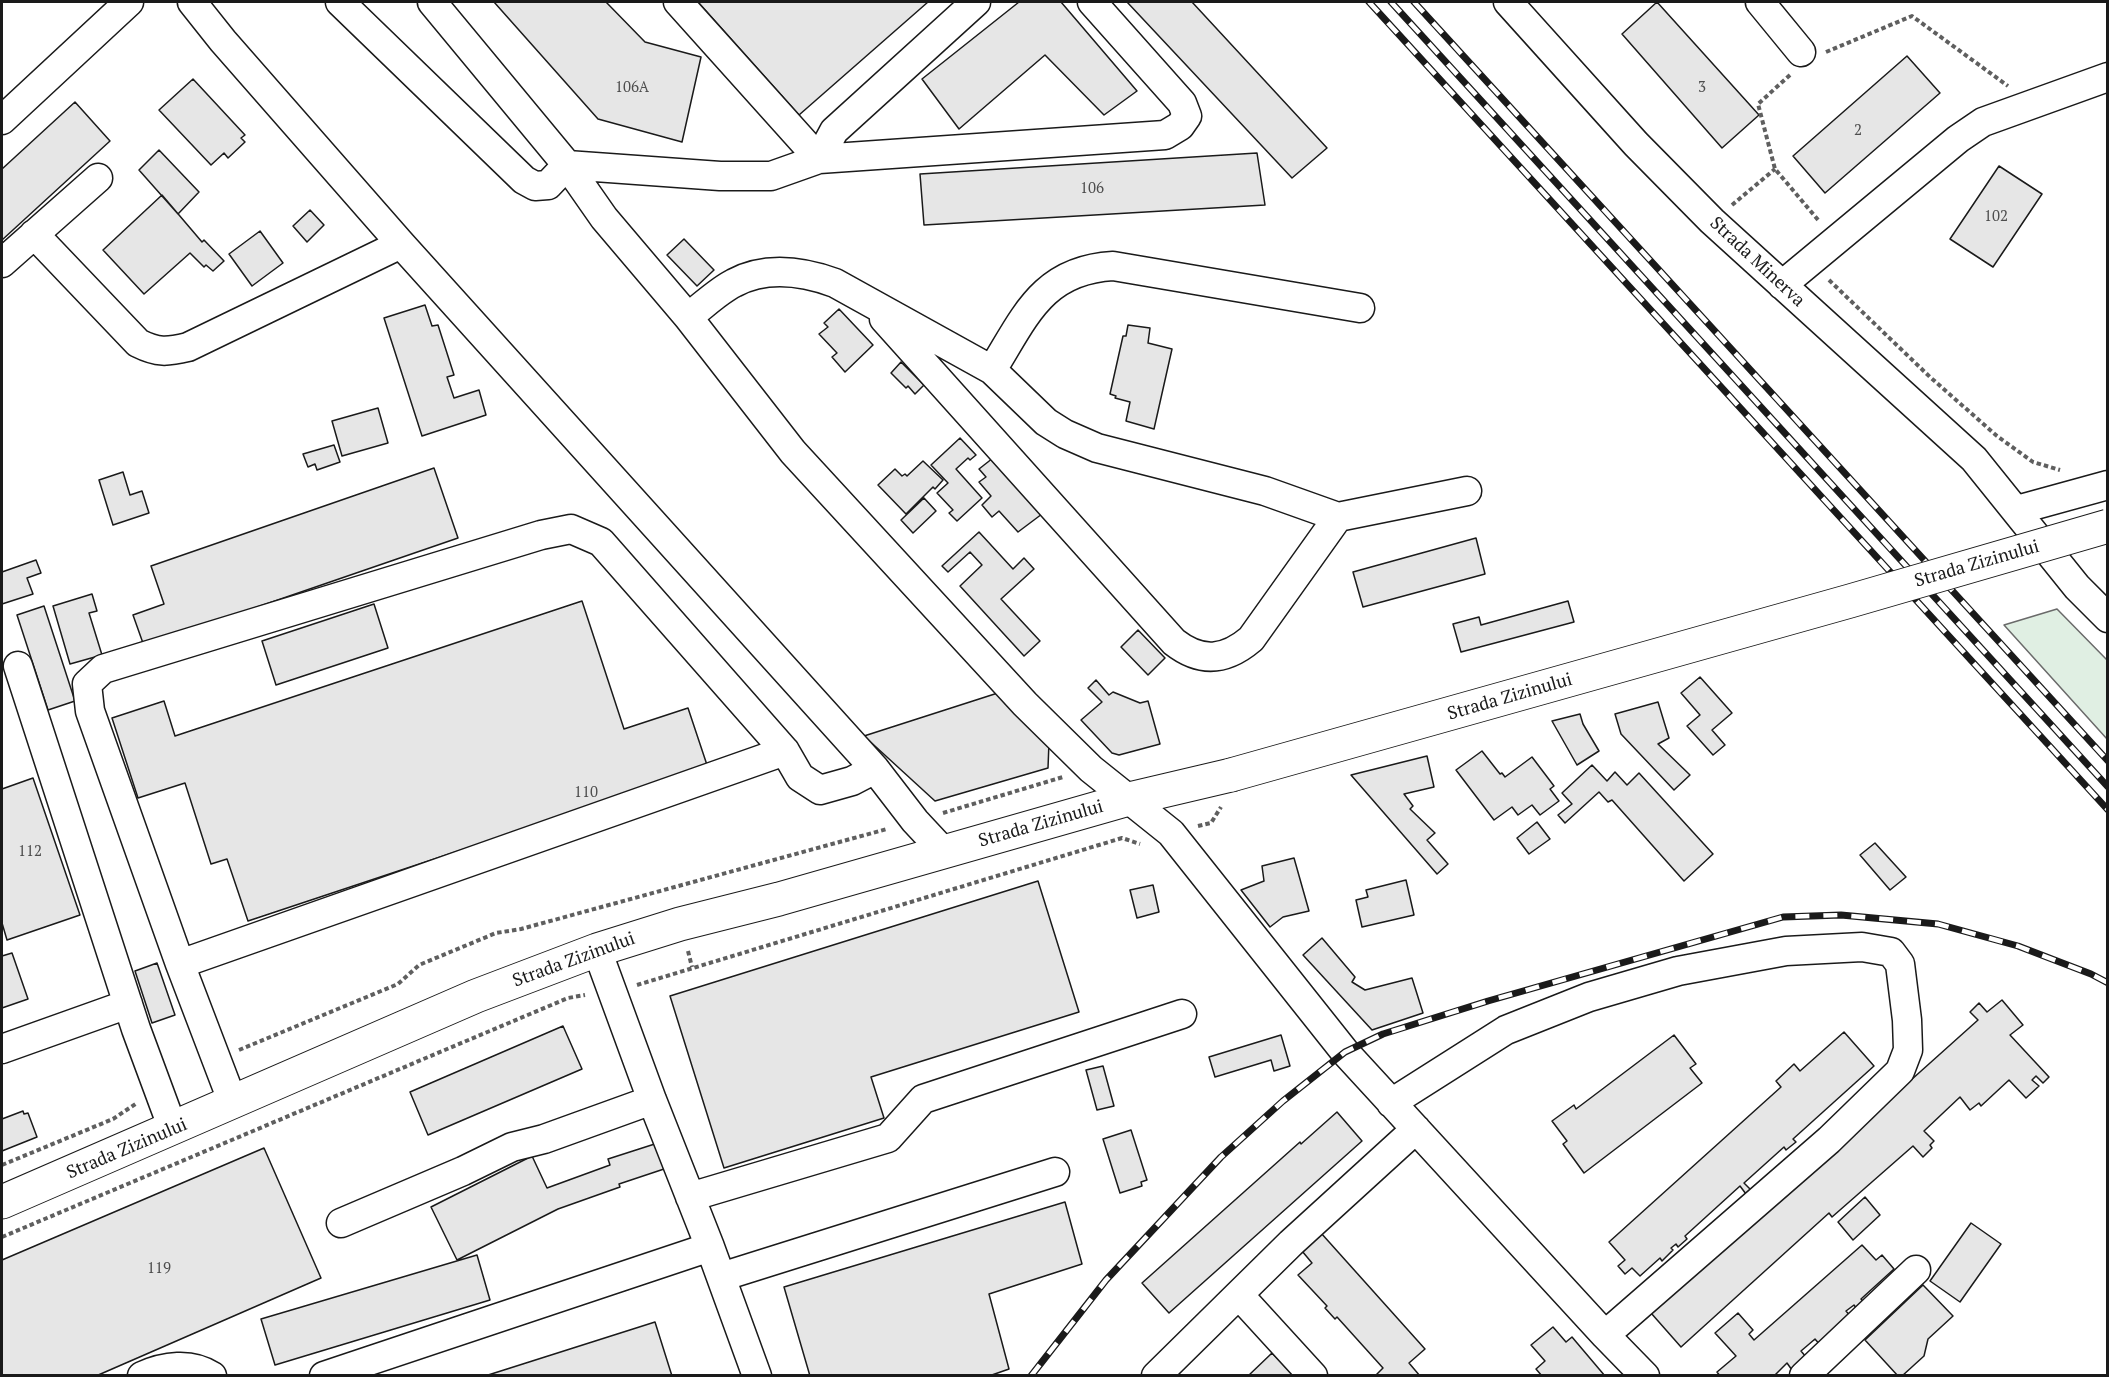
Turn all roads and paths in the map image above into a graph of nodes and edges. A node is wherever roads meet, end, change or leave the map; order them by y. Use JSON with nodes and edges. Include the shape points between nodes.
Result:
{"nodes":[{"id":1,"x":129,"y":2,"type":"edge"},
{"id":2,"x":192,"y":2,"type":"edge"},
{"id":3,"x":340,"y":2,"type":"edge"},
{"id":4,"x":432,"y":2,"type":"edge"},
{"id":5,"x":678,"y":2,"type":"edge"},
{"id":6,"x":976,"y":2,"type":"edge"},
{"id":7,"x":1092,"y":2,"type":"edge"},
{"id":8,"x":1508,"y":2,"type":"edge"},
{"id":9,"x":1760,"y":2,"type":"edge"},
{"id":10,"x":1803,"y":61,"type":"junction"},
{"id":11,"x":2108,"y":77,"type":"edge"},
{"id":12,"x":2031,"y":103,"type":"junction"},
{"id":13,"x":2,"y":120,"type":"edge"},
{"id":14,"x":819,"y":159,"type":"junction"},
{"id":15,"x":567,"y":165,"type":"junction"},
{"id":16,"x":1775,"y":169,"type":"junction"},
{"id":17,"x":98,"y":178,"type":"dead end"},
{"id":18,"x":1712,"y":221,"type":"junction"},
{"id":19,"x":34,"y":234,"type":"junction"},
{"id":20,"x":1835,"y":240,"type":"junction"},
{"id":21,"x":401,"y":244,"type":"junction"},
{"id":22,"x":1810,"y":261,"type":"junction"},
{"id":23,"x":2,"y":263,"type":"edge"},
{"id":24,"x":1782,"y":285,"type":"junction"},
{"id":25,"x":870,"y":303,"type":"junction"},
{"id":26,"x":1360,"y":308,"type":"dead end"},
{"id":27,"x":688,"y":317,"type":"junction"},
{"id":28,"x":992,"y":370,"type":"junction"},
{"id":29,"x":2068,"y":470,"type":"dead end"},
{"id":30,"x":2108,"y":485,"type":"edge"},
{"id":31,"x":1467,"y":491,"type":"dead end"},
{"id":32,"x":2017,"y":510,"type":"junction"},
{"id":33,"x":1338,"y":517,"type":"junction"},
{"id":34,"x":2108,"y":526,"type":"edge"},
{"id":35,"x":2108,"y":618,"type":"edge"},
{"id":36,"x":18,"y":666,"type":"dead end"},
{"id":37,"x":785,"y":752,"type":"junction"},
{"id":38,"x":875,"y":769,"type":"junction"},
{"id":39,"x":1129,"y":799,"type":"junction"},
{"id":40,"x":943,"y":851,"type":"junction"},
{"id":41,"x":671,"y":890,"type":"dead end"},
{"id":42,"x":597,"y":950,"type":"junction"},
{"id":43,"x":180,"y":964,"type":"junction"},
{"id":44,"x":128,"y":1004,"type":"junction"},
{"id":45,"x":1182,"y":1014,"type":"dead end"},
{"id":46,"x":2,"y":1049,"type":"edge"},
{"id":47,"x":217,"y":1061,"type":"junction"},
{"id":48,"x":157,"y":1089,"type":"junction"},
{"id":49,"x":652,"y":1100,"type":"junction"},
{"id":50,"x":233,"y":1103,"type":"junction"},
{"id":51,"x":1391,"y":1103,"type":"junction"},
{"id":52,"x":173,"y":1129,"type":"junction"},
{"id":53,"x":1416,"y":1129,"type":"junction"},
{"id":54,"x":2,"y":1165,"type":"edge"},
{"id":55,"x":1055,"y":1172,"type":"dead end"},
{"id":56,"x":690,"y":1197,"type":"junction"},
{"id":57,"x":2,"y":1202,"type":"edge"},
{"id":58,"x":341,"y":1223,"type":"dead end"},
{"id":59,"x":710,"y":1247,"type":"junction"},
{"id":60,"x":1916,"y":1270,"type":"dead end"},
{"id":61,"x":721,"y":1277,"type":"junction"},
{"id":62,"x":1239,"y":1295,"type":"junction"},
{"id":63,"x":1605,"y":1335,"type":"junction"},
{"id":64,"x":141,"y":1376,"type":"edge"},
{"id":65,"x":212,"y":1376,"type":"edge"},
{"id":66,"x":324,"y":1376,"type":"edge"},
{"id":67,"x":757,"y":1376,"type":"edge"},
{"id":68,"x":1156,"y":1376,"type":"edge"},
{"id":69,"x":1313,"y":1376,"type":"edge"},
{"id":70,"x":1645,"y":1376,"type":"edge"},
{"id":71,"x":1804,"y":1376,"type":"edge"}],
"edges":[{"from":1,"to":13,"type":"street"},
{"from":2,"to":21,"type":"street"},
{"from":3,"to":15,"type":"street","via":[[524,180],[535,186],[548,185]]},
{"from":4,"to":15,"type":"street"},
{"from":5,"to":14,"type":"street"},
{"from":6,"to":14,"type":"street","via":[[834,131]]},
{"from":7,"to":14,"type":"street","via":[[1182,103],[1187,116],[1180,126],[1165,135]]},
{"from":8,"to":18,"type":"street","name":"Strada Minerva","via":[[1636,144]]},
{"from":9,"to":10,"type":"street"},
{"from":10,"to":12,"type":"path","via":[[1912,16]]},
{"from":10,"to":16,"type":"path","via":[[1758,104]]},
{"from":11,"to":12,"type":"street"},
{"from":12,"to":20,"type":"street","via":[[1983,122],[1958,139]]},
{"from":14,"to":15,"type":"street","via":[[771,176]]},
{"from":15,"to":27,"type":"street","via":[[604,218]]},
{"from":16,"to":18,"type":"path"},
{"from":16,"to":20,"type":"path"},
{"from":17,"to":19,"type":"street"},
{"from":18,"to":24,"type":"street","name":"Strada Minerva"},
{"from":19,"to":21,"type":"street","via":[[138,343],[154,351],[170,352],[188,347]]},
{"from":19,"to":23,"type":"street"},
{"from":20,"to":22,"type":"street"},
{"from":21,"to":38,"type":"street"},
{"from":22,"to":24,"type":"street"},
{"from":22,"to":29,"type":"path","via":[[1997,436],[2033,462]]},
{"from":24,"to":32,"type":"street","name":"Strada Minerva","via":[[1974,459]]},
{"from":25,"to":27,"type":"street","via":[[817,276],[778,272],[732,284]]},
{"from":25,"to":28,"type":"street"},
{"from":25,"to":33,"type":"street","via":[[1173,642],[1193,654],[1229,654],[1251,639]]},
{"from":26,"to":28,"type":"street","via":[[1113,266],[1096,267],[1065,277],[1040,296]]},
{"from":27,"to":39,"type":"street","via":[[793,452],[1025,704],[1091,770]]},
{"from":28,"to":33,"type":"street","via":[[1046,422],[1081,442],[1265,491]]},
{"from":30,"to":32,"type":"street"},
{"from":31,"to":33,"type":"street"},
{"from":32,"to":35,"type":"street","name":"Strada Minerva"},
{"from":34,"to":39,"type":"main road","name":"Strada Zizinului","bridge":true,"via":[[1231,775]]},
{"from":36,"to":44,"type":"street"},
{"from":37,"to":38,"type":"street","via":[[800,777],[820,790],[852,781]]},
{"from":37,"to":43,"type":"street"},
{"from":37,"to":43,"type":"street","via":[[601,542],[571,529],[485,551],[103,669],[87,684],[90,711]]},
{"from":38,"to":40,"type":"street"},
{"from":39,"to":40,"type":"main road","name":"Strada Zizinului"},
{"from":39,"to":51,"type":"street","via":[[1170,833],[1345,1052]]},
{"from":40,"to":42,"type":"main road","name":"Strada Zizinului"},
{"from":41,"to":47,"type":"path","via":[[496,933],[419,965],[398,984]]},
{"from":42,"to":49,"type":"street"},
{"from":42,"to":50,"type":"main road","name":"Strada Zizinului","via":[[476,996]]},
{"from":43,"to":47,"type":"street"},
{"from":44,"to":46,"type":"street"},
{"from":44,"to":48,"type":"street"},
{"from":45,"to":56,"type":"street","via":[[923,1099],[888,1138]]},
{"from":47,"to":50,"type":"street"},
{"from":48,"to":52,"type":"street"},
{"from":48,"to":54,"type":"path","via":[[113,1119]]},
{"from":49,"to":56,"type":"street"},
{"from":49,"to":58,"type":"street","via":[[512,1147]]},
{"from":50,"to":52,"type":"main road","name":"Strada Zizinului"},
{"from":51,"to":53,"type":"street"},
{"from":51,"to":63,"type":"street","via":[[1506,1030],[1588,997],[1678,971],[1786,951],[1862,947],[1891,952],[1900,964],[1907,1020],[1908,1050],[1900,1071],[1829,1140]]},
{"from":52,"to":57,"type":"main road","name":"Strada Zizinului"},
{"from":53,"to":62,"type":"street"},
{"from":53,"to":63,"type":"street"},
{"from":55,"to":61,"type":"street"},
{"from":56,"to":59,"type":"street"},
{"from":59,"to":61,"type":"street"},
{"from":59,"to":66,"type":"street"},
{"from":60,"to":71,"type":"street"},
{"from":61,"to":67,"type":"street"},
{"from":62,"to":68,"type":"street"},
{"from":62,"to":69,"type":"street"},
{"from":63,"to":70,"type":"street"},
{"from":64,"to":65,"type":"street","via":[[180,1367]]}]}
